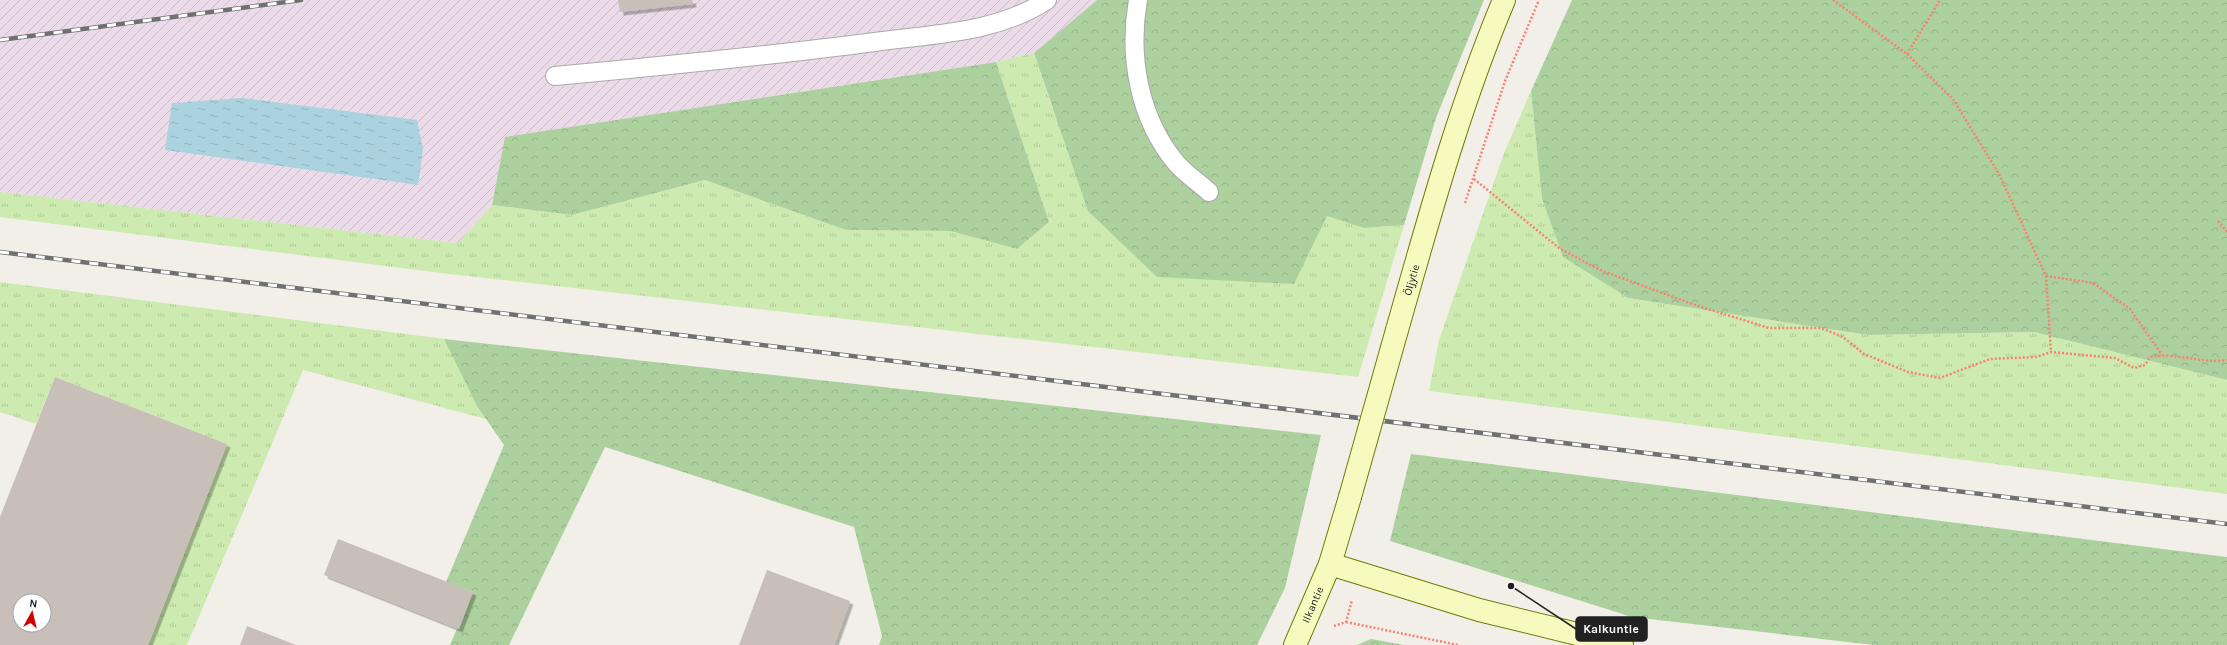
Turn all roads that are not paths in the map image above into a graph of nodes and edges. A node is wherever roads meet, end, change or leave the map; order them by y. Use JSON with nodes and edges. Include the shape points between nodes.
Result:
{"nodes":[{"id":1,"x":1047,"y":0,"type":"edge"},
{"id":2,"x":1138,"y":0,"type":"edge"},
{"id":3,"x":1504,"y":0,"type":"edge"},
{"id":4,"x":555,"y":76,"type":"dead end"},
{"id":5,"x":1209,"y":192,"type":"dead end"},
{"id":6,"x":1330,"y":564,"type":"junction"},
{"id":7,"x":1295,"y":645,"type":"edge"},
{"id":8,"x":1622,"y":645,"type":"edge"}],
"edges":[{"from":1,"to":4,"type":"lane","via":[[1001,21],[965,30],[782,54]]},
{"from":2,"to":5,"type":"lane","via":[[1134,48],[1141,96],[1156,134],[1177,164]]},
{"from":3,"to":6,"type":"main road","name":"Öljytie","bridge":true,"via":[[1453,136]]},
{"from":6,"to":7,"type":"main road","name":"Ilkantie"},
{"from":6,"to":8,"type":"main road","via":[[1479,610]]}]}
